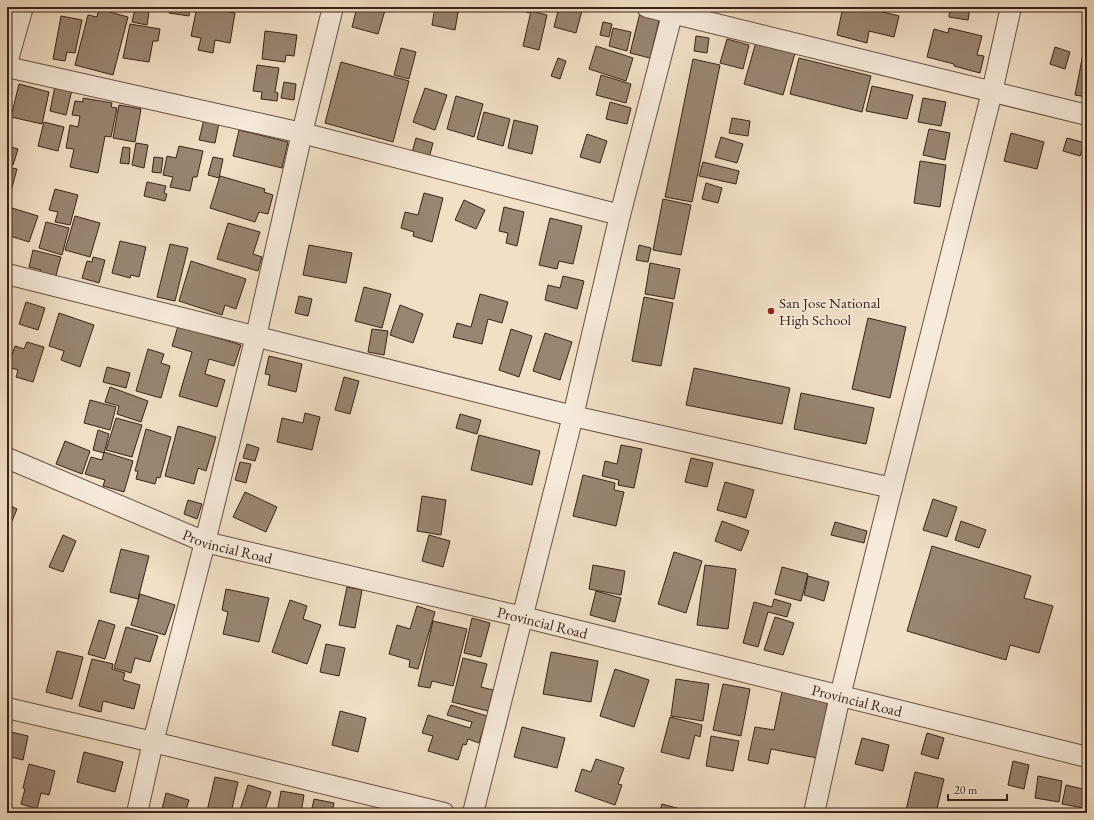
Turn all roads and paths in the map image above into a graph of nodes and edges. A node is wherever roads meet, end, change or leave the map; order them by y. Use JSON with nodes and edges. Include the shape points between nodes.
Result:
{"nodes":[{"id":1,"x":23,"y":7,"type":"edge"},
{"id":2,"x":333,"y":7,"type":"edge"},
{"id":3,"x":648,"y":7,"type":"edge"},
{"id":4,"x":1011,"y":7,"type":"edge"},
{"id":5,"x":673,"y":10,"type":"edge"},
{"id":6,"x":7,"y":63,"type":"edge"},
{"id":7,"x":7,"y":67,"type":"edge"},
{"id":8,"x":992,"y":92,"type":"junction"},
{"id":9,"x":1087,"y":115,"type":"edge"},
{"id":10,"x":302,"y":134,"type":"junction"},
{"id":11,"x":620,"y":215,"type":"junction"},
{"id":12,"x":7,"y":274,"type":"edge"},
{"id":13,"x":256,"y":336,"type":"junction"},
{"id":14,"x":573,"y":416,"type":"junction"},
{"id":15,"x":7,"y":458,"type":"edge"},
{"id":16,"x":892,"y":488,"type":"junction"},
{"id":17,"x":205,"y":542,"type":"junction"},
{"id":18,"x":523,"y":617,"type":"junction"},
{"id":19,"x":840,"y":696,"type":"junction"},
{"id":20,"x":7,"y":708,"type":"edge"},
{"id":21,"x":153,"y":742,"type":"junction"},
{"id":22,"x":1087,"y":757,"type":"edge"},
{"id":23,"x":138,"y":813,"type":"edge"},
{"id":24,"x":444,"y":813,"type":"edge"},
{"id":25,"x":473,"y":813,"type":"edge"},
{"id":26,"x":814,"y":813,"type":"edge"}],
"edges":[{"from":1,"to":6,"type":"street"},
{"from":2,"to":10,"type":"street"},
{"from":3,"to":5,"type":"street"},
{"from":4,"to":8,"type":"street"},
{"from":5,"to":8,"type":"street"},
{"from":5,"to":11,"type":"street"},
{"from":7,"to":10,"type":"street"},
{"from":8,"to":9,"type":"street"},
{"from":8,"to":16,"type":"street"},
{"from":10,"to":11,"type":"street"},
{"from":10,"to":13,"type":"street"},
{"from":11,"to":14,"type":"street"},
{"from":12,"to":13,"type":"street"},
{"from":13,"to":14,"type":"street"},
{"from":13,"to":17,"type":"street"},
{"from":14,"to":16,"type":"street"},
{"from":14,"to":18,"type":"street"},
{"from":15,"to":17,"type":"street","name":"Provincial Road"},
{"from":16,"to":19,"type":"street"},
{"from":17,"to":18,"type":"street","name":"Provincial Road"},
{"from":17,"to":21,"type":"street"},
{"from":18,"to":19,"type":"street","name":"Provincial Road"},
{"from":18,"to":25,"type":"street"},
{"from":19,"to":22,"type":"street","name":"Provincial Road"},
{"from":19,"to":26,"type":"street"},
{"from":20,"to":21,"type":"street"},
{"from":21,"to":23,"type":"street"},
{"from":21,"to":24,"type":"street"}]}
